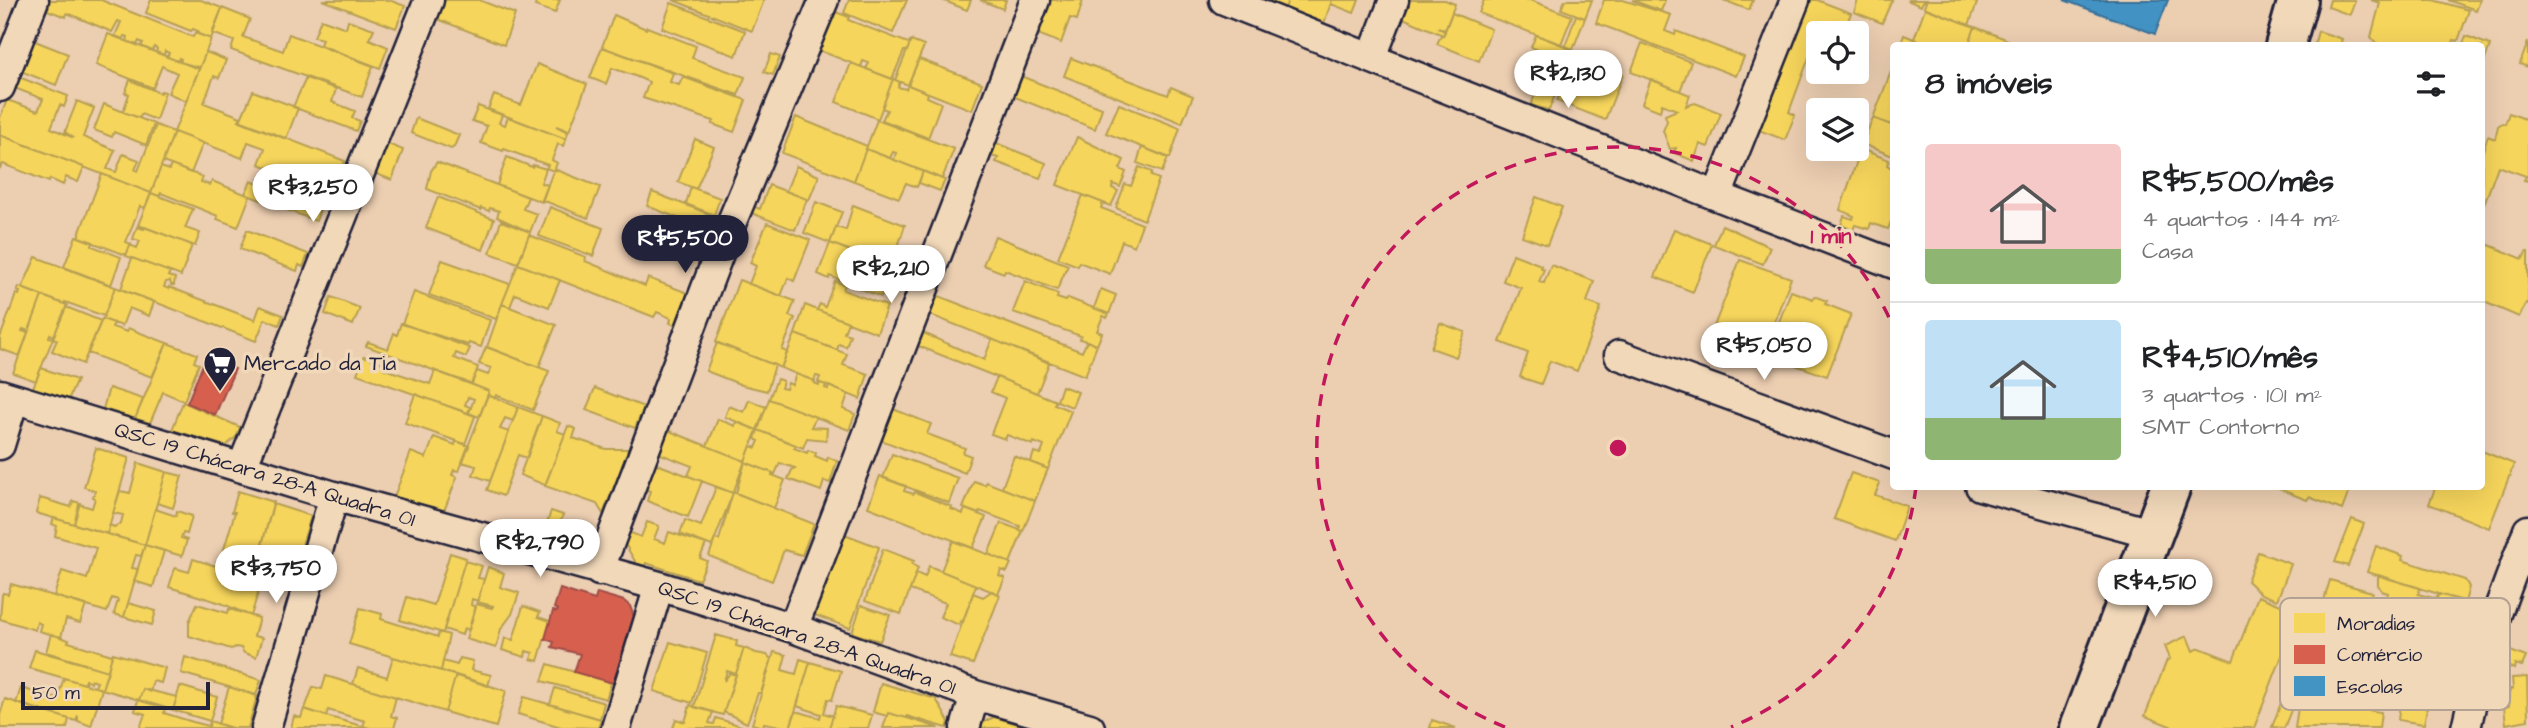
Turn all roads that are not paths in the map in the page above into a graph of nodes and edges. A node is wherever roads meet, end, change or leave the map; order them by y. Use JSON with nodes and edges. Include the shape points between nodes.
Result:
{"nodes":[{"id":1,"x":34,"y":0,"type":"edge"},
{"id":2,"x":429,"y":0,"type":"edge"},
{"id":3,"x":824,"y":0,"type":"edge"},
{"id":4,"x":1035,"y":0,"type":"edge"},
{"id":5,"x":1224,"y":0,"type":"edge"},
{"id":6,"x":1394,"y":0,"type":"edge"},
{"id":7,"x":1795,"y":0,"type":"edge"},
{"id":8,"x":2298,"y":0,"type":"edge"},
{"id":9,"x":2287,"y":42,"type":"edge"},
{"id":10,"x":1372,"y":57,"type":"junction"},
{"id":11,"x":0,"y":87,"type":"edge"},
{"id":12,"x":1717,"y":197,"type":"junction"},
{"id":13,"x":1890,"y":262,"type":"edge"},
{"id":14,"x":1619,"y":355,"type":"dead end"},
{"id":15,"x":7,"y":396,"type":"edge"},
{"id":16,"x":0,"y":444,"type":"edge"},
{"id":17,"x":1890,"y":454,"type":"edge"},
{"id":18,"x":242,"y":467,"type":"junction"},
{"id":19,"x":1994,"y":490,"type":"edge"},
{"id":20,"x":2170,"y":490,"type":"edge"},
{"id":21,"x":334,"y":496,"type":"junction"},
{"id":22,"x":2528,"y":530,"type":"edge"},
{"id":23,"x":2154,"y":534,"type":"junction"},
{"id":24,"x":599,"y":571,"type":"junction"},
{"id":25,"x":659,"y":586,"type":"junction"},
{"id":26,"x":2502,"y":598,"type":"edge"},
{"id":27,"x":793,"y":628,"type":"junction"},
{"id":28,"x":975,"y":695,"type":"junction"},
{"id":29,"x":2470,"y":710,"type":"edge"},
{"id":30,"x":266,"y":728,"type":"edge"},
{"id":31,"x":616,"y":728,"type":"edge"},
{"id":32,"x":965,"y":728,"type":"edge"},
{"id":33,"x":1090,"y":728,"type":"edge"},
{"id":34,"x":2079,"y":728,"type":"edge"},
{"id":35,"x":2466,"y":728,"type":"edge"}],
"edges":[{"from":1,"to":11,"type":"street"},
{"from":2,"to":18,"type":"street"},
{"from":3,"to":24,"type":"street","via":[[723,243]]},
{"from":4,"to":27,"type":"street"},
{"from":5,"to":10,"type":"street"},
{"from":6,"to":10,"type":"street"},
{"from":7,"to":12,"type":"street"},
{"from":8,"to":9,"type":"street"},
{"from":10,"to":12,"type":"street"},
{"from":12,"to":13,"type":"street"},
{"from":14,"to":17,"type":"street"},
{"from":15,"to":16,"type":"street"},
{"from":15,"to":18,"type":"street","name":"QSC 19 Chácara 28-A Quadra 01"},
{"from":18,"to":21,"type":"street","name":"QSC 19 Chácara 28-A Quadra 01"},
{"from":19,"to":23,"type":"street"},
{"from":20,"to":23,"type":"street"},
{"from":21,"to":24,"type":"street","name":"QSC 19 Chácara 28-A Quadra 01"},
{"from":21,"to":30,"type":"street"},
{"from":22,"to":26,"type":"street"},
{"from":23,"to":34,"type":"street"},
{"from":24,"to":25,"type":"street","name":"QSC 19 Chácara 28-A Quadra 01"},
{"from":25,"to":27,"type":"street","name":"QSC 19 Chácara 28-A Quadra 01"},
{"from":25,"to":31,"type":"street"},
{"from":27,"to":28,"type":"street","name":"QSC 19 Chácara 28-A Quadra 01"},
{"from":28,"to":32,"type":"street"},
{"from":28,"to":33,"type":"street","name":"QSC 19 Chácara 28-A Quadra 01"},
{"from":29,"to":35,"type":"street"}]}
